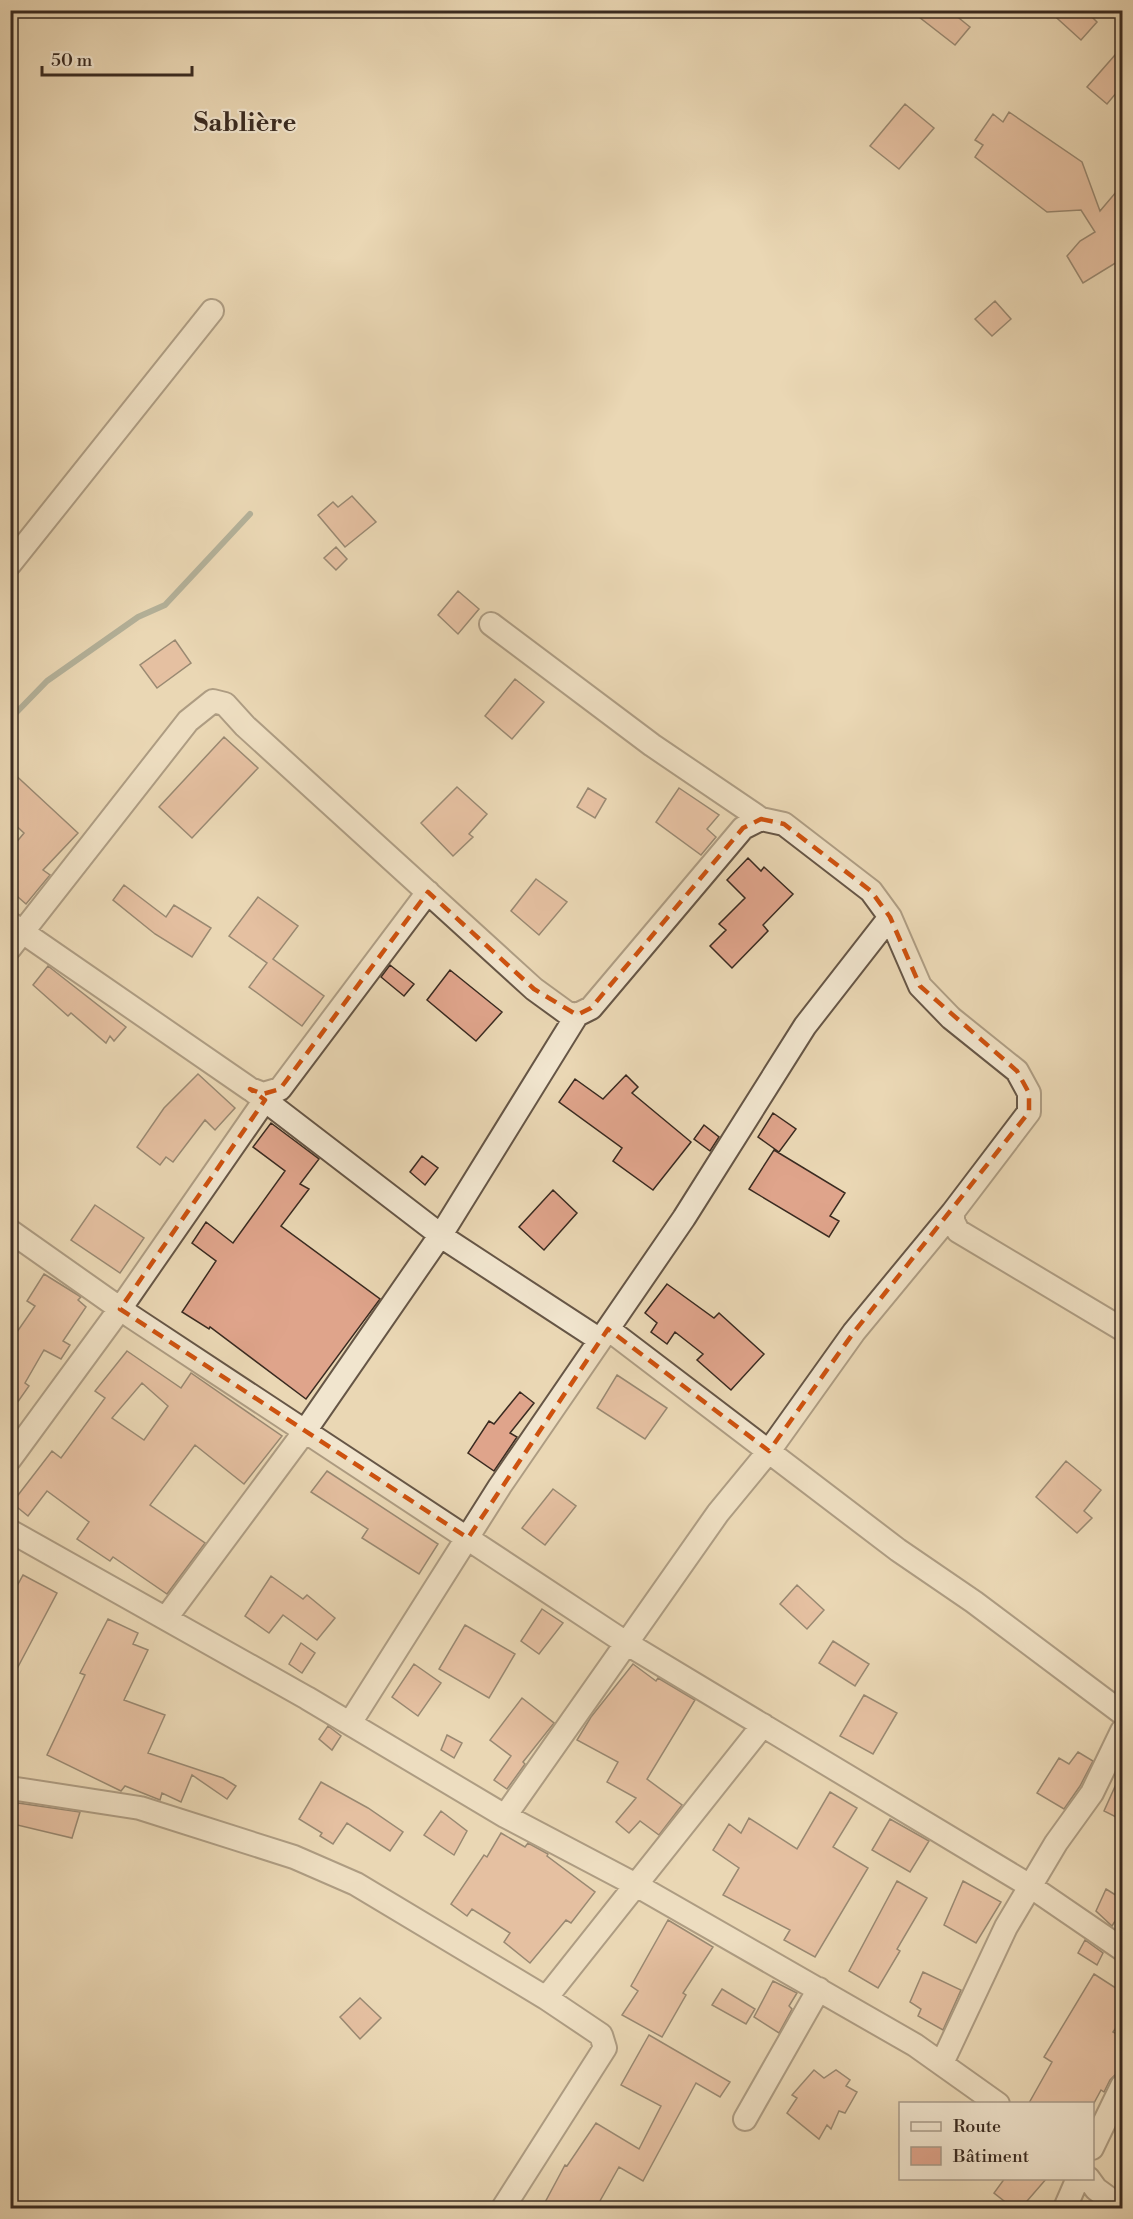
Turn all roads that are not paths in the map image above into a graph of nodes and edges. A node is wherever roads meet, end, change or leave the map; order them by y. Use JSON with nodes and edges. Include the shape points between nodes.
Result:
{"nodes":[{"id":1,"x":212,"y":311,"type":"dead end"},
{"id":2,"x":10,"y":564,"type":"edge"},
{"id":3,"x":491,"y":624,"type":"dead end"},
{"id":4,"x":761,"y":819,"type":"junction"},
{"id":5,"x":428,"y":892,"type":"junction"},
{"id":6,"x":890,"y":916,"type":"junction"},
{"id":7,"x":14,"y":935,"type":"edge"},
{"id":8,"x":577,"y":1015,"type":"junction"},
{"id":9,"x":258,"y":1095,"type":"junction"},
{"id":10,"x":953,"y":1212,"type":"junction"},
{"id":11,"x":10,"y":1231,"type":"edge"},
{"id":12,"x":440,"y":1235,"type":"junction"},
{"id":13,"x":120,"y":1309,"type":"junction"},
{"id":14,"x":1122,"y":1329,"type":"edge"},
{"id":15,"x":604,"y":1335,"type":"junction"},
{"id":16,"x":305,"y":1431,"type":"junction"},
{"id":17,"x":770,"y":1451,"type":"junction"},
{"id":18,"x":10,"y":1459,"type":"edge"},
{"id":19,"x":10,"y":1532,"type":"edge"},
{"id":20,"x":468,"y":1538,"type":"junction"},
{"id":21,"x":166,"y":1618,"type":"junction"},
{"id":22,"x":626,"y":1643,"type":"junction"},
{"id":23,"x":1122,"y":1713,"type":"edge"},
{"id":24,"x":350,"y":1723,"type":"junction"},
{"id":25,"x":763,"y":1725,"type":"junction"},
{"id":26,"x":1122,"y":1731,"type":"edge"},
{"id":27,"x":10,"y":1788,"type":"edge"},
{"id":28,"x":505,"y":1816,"type":"junction"},
{"id":29,"x":636,"y":1885,"type":"junction"},
{"id":30,"x":1030,"y":1886,"type":"junction"},
{"id":31,"x":1122,"y":1949,"type":"edge"},
{"id":32,"x":819,"y":1989,"type":"junction"},
{"id":33,"x":546,"y":1998,"type":"junction"},
{"id":34,"x":942,"y":2063,"type":"junction"},
{"id":35,"x":1122,"y":2086,"type":"edge"},
{"id":36,"x":997,"y":2102,"type":"edge"},
{"id":37,"x":745,"y":2119,"type":"dead end"},
{"id":38,"x":1094,"y":2144,"type":"edge"},
{"id":39,"x":1077,"y":2180,"type":"edge"},
{"id":40,"x":1089,"y":2180,"type":"edge"},
{"id":41,"x":503,"y":2208,"type":"edge"},
{"id":42,"x":1065,"y":2208,"type":"edge"},
{"id":43,"x":1122,"y":2208,"type":"edge"}],
"edges":[{"from":1,"to":2,"type":"street"},
{"from":3,"to":4,"type":"street","via":[[652,746]]},
{"from":4,"to":6,"type":"street","via":[[793,831],[871,891]]},
{"from":4,"to":8,"type":"street","via":[[743,828],[591,1008]]},
{"from":5,"to":7,"type":"street","via":[[225,704],[213,701],[188,721]]},
{"from":5,"to":8,"type":"street","via":[[534,989],[567,1013]]},
{"from":5,"to":9,"type":"street","via":[[280,1089]]},
{"from":6,"to":10,"type":"street","via":[[920,986],[951,1018],[1017,1071],[1029,1093],[1029,1112]]},
{"from":6,"to":15,"type":"street","via":[[805,1026],[684,1218]]},
{"from":7,"to":9,"type":"street"},
{"from":8,"to":12,"type":"street"},
{"from":9,"to":12,"type":"street"},
{"from":9,"to":13,"type":"street"},
{"from":10,"to":14,"type":"street","via":[[952,1221],[958,1231]]},
{"from":10,"to":17,"type":"street","via":[[854,1332]]},
{"from":11,"to":13,"type":"street"},
{"from":12,"to":15,"type":"street"},
{"from":12,"to":16,"type":"street"},
{"from":13,"to":16,"type":"street"},
{"from":13,"to":18,"type":"street"},
{"from":15,"to":17,"type":"street"},
{"from":15,"to":20,"type":"street"},
{"from":16,"to":20,"type":"street"},
{"from":16,"to":21,"type":"street"},
{"from":17,"to":22,"type":"street","via":[[718,1513]]},
{"from":17,"to":23,"type":"street","via":[[898,1551],[974,1602]]},
{"from":19,"to":21,"type":"street"},
{"from":20,"to":22,"type":"street"},
{"from":20,"to":24,"type":"street"},
{"from":21,"to":24,"type":"street"},
{"from":22,"to":25,"type":"street"},
{"from":22,"to":28,"type":"street"},
{"from":24,"to":28,"type":"street"},
{"from":25,"to":29,"type":"street"},
{"from":25,"to":30,"type":"street"},
{"from":26,"to":30,"type":"street","via":[[1092,1793]]},
{"from":27,"to":33,"type":"street","via":[[140,1808],[294,1857],[356,1884]]},
{"from":28,"to":29,"type":"street"},
{"from":29,"to":32,"type":"street"},
{"from":29,"to":33,"type":"street"},
{"from":30,"to":31,"type":"street"},
{"from":30,"to":34,"type":"street","via":[[1006,1927]]},
{"from":32,"to":34,"type":"street"},
{"from":32,"to":37,"type":"street"},
{"from":33,"to":41,"type":"street","via":[[601,2035],[605,2048]]},
{"from":34,"to":36,"type":"street"},
{"from":35,"to":38,"type":"street"},
{"from":39,"to":42,"type":"street"},
{"from":40,"to":43,"type":"street"}]}
